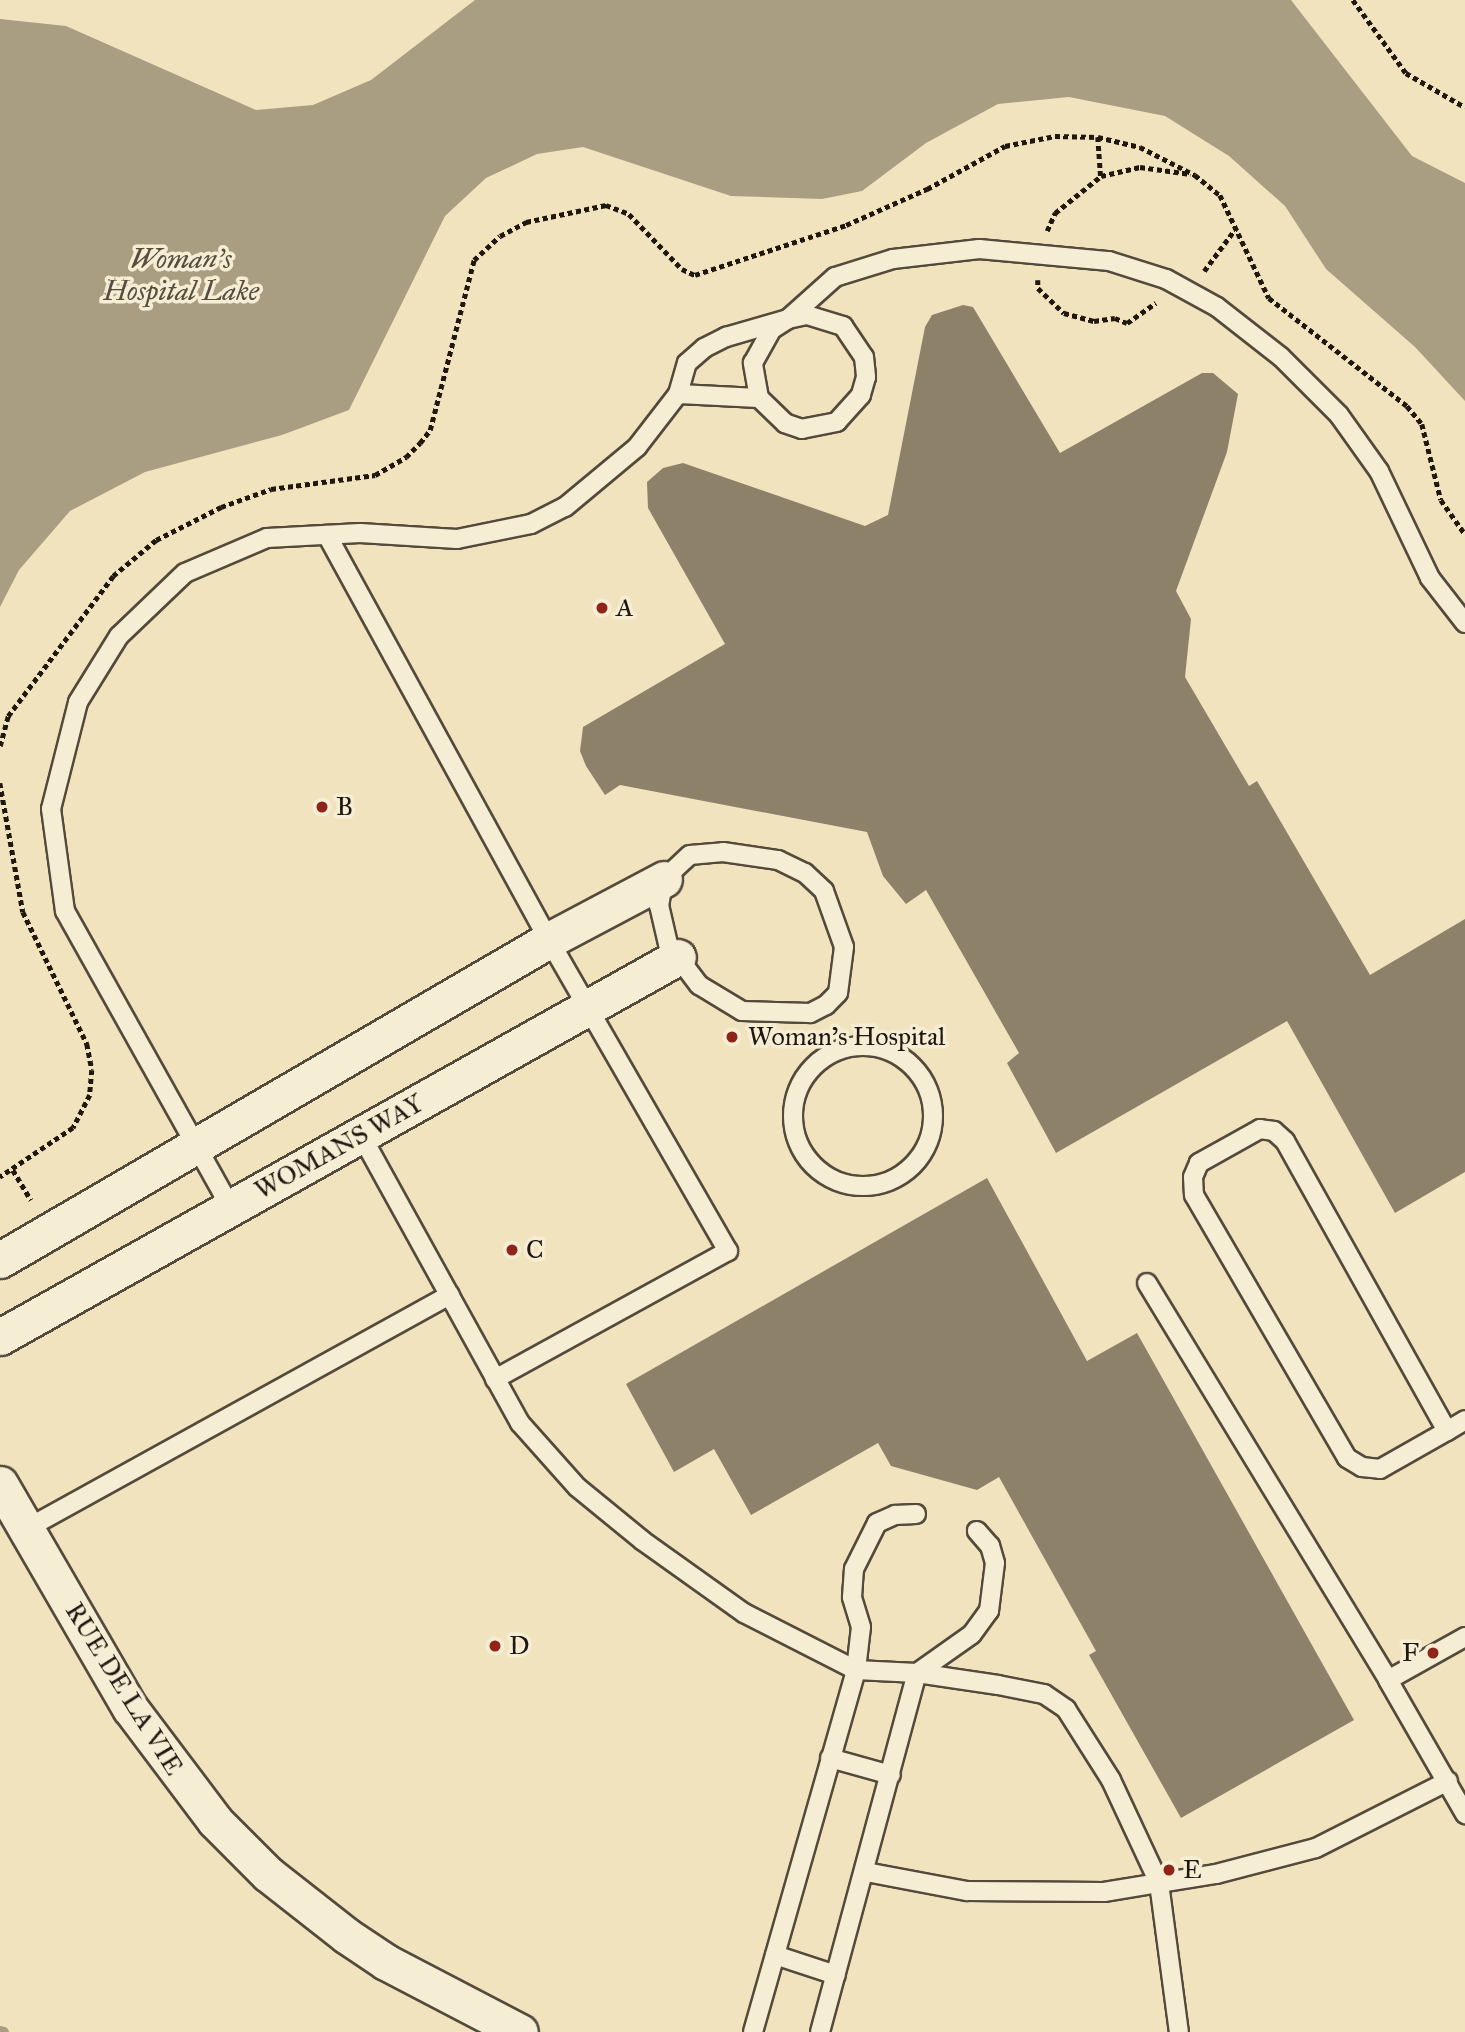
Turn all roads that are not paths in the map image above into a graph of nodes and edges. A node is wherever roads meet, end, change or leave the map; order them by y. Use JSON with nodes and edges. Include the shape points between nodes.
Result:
{"nodes":[{"id":1,"x":788,"y":319,"type":"junction"},
{"id":2,"x":678,"y":394,"type":"junction"},
{"id":3,"x":759,"y":398,"type":"junction"},
{"id":4,"x":327,"y":535,"type":"junction"},
{"id":5,"x":1465,"y":623,"type":"edge"},
{"id":6,"x":664,"y":879,"type":"junction"},
{"id":7,"x":549,"y":940,"type":"junction"},
{"id":8,"x":678,"y":957,"type":"junction"},
{"id":9,"x":590,"y":1006,"type":"junction"},
{"id":10,"x":890,"y":1051,"type":"joint"},
{"id":11,"x":361,"y":1135,"type":"junction"},
{"id":12,"x":195,"y":1144,"type":"junction"},
{"id":13,"x":232,"y":1208,"type":"junction"},
{"id":14,"x":0,"y":1260,"type":"edge"},
{"id":15,"x":1147,"y":1283,"type":"dead end"},
{"id":16,"x":450,"y":1295,"type":"junction"},
{"id":17,"x":0,"y":1337,"type":"edge"},
{"id":18,"x":495,"y":1379,"type":"junction"},
{"id":19,"x":1465,"y":1420,"type":"edge"},
{"id":20,"x":1447,"y":1431,"type":"junction"},
{"id":21,"x":0,"y":1483,"type":"edge"},
{"id":22,"x":916,"y":1514,"type":"dead end"},
{"id":23,"x":26,"y":1529,"type":"junction"},
{"id":24,"x":977,"y":1531,"type":"dead end"},
{"id":25,"x":1465,"y":1637,"type":"edge"},
{"id":26,"x":856,"y":1670,"type":"junction"},
{"id":27,"x":917,"y":1672,"type":"junction"},
{"id":28,"x":1388,"y":1680,"type":"junction"},
{"id":29,"x":830,"y":1758,"type":"junction"},
{"id":30,"x":891,"y":1775,"type":"junction"},
{"id":31,"x":1448,"y":1781,"type":"junction"},
{"id":32,"x":1465,"y":1814,"type":"edge"},
{"id":33,"x":866,"y":1872,"type":"junction"},
{"id":34,"x":1159,"y":1883,"type":"junction"},
{"id":35,"x":775,"y":1955,"type":"junction"},
{"id":36,"x":836,"y":1975,"type":"junction"},
{"id":37,"x":520,"y":2032,"type":"edge"},
{"id":38,"x":753,"y":2032,"type":"edge"},
{"id":39,"x":820,"y":2032,"type":"edge"},
{"id":40,"x":1179,"y":2032,"type":"edge"}],
"edges":[{"from":1,"to":2,"type":"lane","via":[[704,348],[687,363]]},
{"from":1,"to":3,"type":"lane","via":[[760,344],[753,363]]},
{"from":1,"to":3,"type":"lane","via":[[826,317],[857,340],[866,377],[861,395],[837,422],[811,428],[785,423]]},
{"from":1,"to":5,"type":"lane","via":[[835,277],[893,259],[979,249],[1109,261],[1166,279],[1228,315],[1281,357],[1339,415],[1379,471],[1430,578]]},
{"from":2,"to":3,"type":"lane"},
{"from":2,"to":4,"type":"lane","via":[[637,447],[565,507],[531,524],[457,539]]},
{"from":4,"to":7,"type":"lane"},
{"from":4,"to":12,"type":"lane","via":[[267,538],[186,573],[119,636],[78,702],[51,809],[65,911]]},
{"from":6,"to":7,"type":"street"},
{"from":6,"to":8,"type":"lane","via":[[661,930]]},
{"from":6,"to":8,"type":"lane","via":[[690,855],[723,852],[778,860],[805,873],[824,891],[837,919],[844,970],[838,993],[826,1005],[810,1013],[771,1015],[722,1003],[699,985]]},
{"from":7,"to":9,"type":"lane"},
{"from":7,"to":12,"type":"street"},
{"from":8,"to":9,"type":"street","name":"WOMANS WAY"},
{"from":9,"to":11,"type":"street","name":"WOMANS WAY"},
{"from":9,"to":18,"type":"lane","via":[[729,1251]]},
{"from":10,"to":10,"type":"lane","via":[[867,1045],[844,1048],[814,1066],[795,1096],[793,1120],[798,1143],[828,1177],[849,1185],[882,1182],[911,1166],[925,1148],[932,1104],[925,1082],[910,1064]]},
{"from":11,"to":13,"type":"street","name":"WOMANS WAY"},
{"from":11,"to":16,"type":"lane"},
{"from":12,"to":13,"type":"lane"},
{"from":12,"to":14,"type":"street"},
{"from":13,"to":17,"type":"street","name":"WOMANS WAY"},
{"from":15,"to":28,"type":"lane"},
{"from":16,"to":18,"type":"lane"},
{"from":16,"to":23,"type":"lane"},
{"from":18,"to":26,"type":"lane","via":[[520,1423],[577,1487],[643,1541],[744,1613]]},
{"from":19,"to":20,"type":"lane"},
{"from":20,"to":20,"type":"lane","via":[[1380,1469],[1362,1467],[1347,1458],[1194,1195],[1193,1177],[1199,1163],[1259,1129],[1274,1131],[1285,1141]]},
{"from":21,"to":23,"type":"street","name":"RUE DE LA VIE"},
{"from":22,"to":26,"type":"lane","via":[[895,1515],[877,1523],[854,1569],[852,1597],[861,1627]]},
{"from":23,"to":37,"type":"street","name":"RUE DE LA VIE","via":[[148,1735],[176,1776],[243,1850],[315,1913],[386,1962]]},
{"from":24,"to":27,"type":"lane","via":[[990,1546],[995,1563],[989,1611],[972,1634]]},
{"from":25,"to":28,"type":"lane"},
{"from":26,"to":27,"type":"lane"},
{"from":26,"to":29,"type":"lane"},
{"from":27,"to":30,"type":"lane"},
{"from":27,"to":34,"type":"lane","via":[[1044,1694],[1066,1709],[1111,1780]]},
{"from":28,"to":31,"type":"lane"},
{"from":29,"to":30,"type":"lane"},
{"from":29,"to":35,"type":"lane"},
{"from":30,"to":33,"type":"lane"},
{"from":31,"to":32,"type":"lane"},
{"from":31,"to":34,"type":"lane","via":[[1316,1848],[1216,1874]]},
{"from":33,"to":34,"type":"lane","via":[[967,1891],[1104,1892]]},
{"from":33,"to":36,"type":"lane"},
{"from":34,"to":40,"type":"lane"},
{"from":35,"to":36,"type":"lane"},
{"from":35,"to":38,"type":"lane"},
{"from":36,"to":39,"type":"lane"}]}
